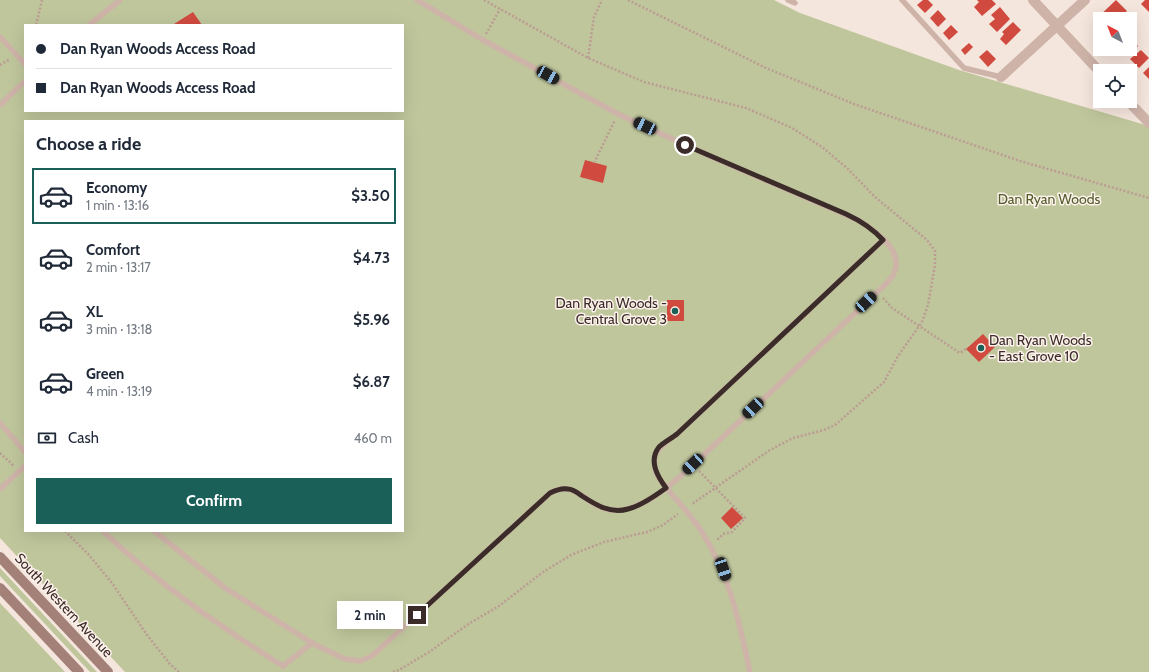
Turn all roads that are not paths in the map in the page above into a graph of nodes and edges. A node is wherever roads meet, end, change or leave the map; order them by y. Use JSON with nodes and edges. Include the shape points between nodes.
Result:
{"nodes":[{"id":1,"x":120,"y":0,"type":"edge"},
{"id":2,"x":417,"y":0,"type":"edge"},
{"id":3,"x":788,"y":0,"type":"edge"},
{"id":4,"x":902,"y":0,"type":"edge"},
{"id":5,"x":1033,"y":0,"type":"edge"},
{"id":6,"x":1085,"y":0,"type":"edge"},
{"id":7,"x":795,"y":4,"type":"dead end"},
{"id":8,"x":89,"y":24,"type":"edge"},
{"id":9,"x":1057,"y":26,"type":"junction"},
{"id":10,"x":0,"y":37,"type":"edge"},
{"id":11,"x":24,"y":63,"type":"edge"},
{"id":12,"x":1093,"y":65,"type":"edge"},
{"id":13,"x":1001,"y":77,"type":"joint"},
{"id":14,"x":24,"y":82,"type":"edge"},
{"id":15,"x":0,"y":105,"type":"edge"},
{"id":16,"x":1135,"y":108,"type":"edge"},
{"id":17,"x":1149,"y":123,"type":"edge"},
{"id":18,"x":883,"y":240,"type":"junction"},
{"id":19,"x":0,"y":423,"type":"edge"},
{"id":20,"x":24,"y":451,"type":"edge"},
{"id":21,"x":24,"y":467,"type":"edge"},
{"id":22,"x":666,"y":488,"type":"junction"},
{"id":23,"x":0,"y":489,"type":"edge"},
{"id":24,"x":105,"y":532,"type":"edge"},
{"id":25,"x":155,"y":532,"type":"edge"},
{"id":26,"x":0,"y":557,"type":"edge"},
{"id":27,"x":0,"y":588,"type":"edge"},
{"id":28,"x":312,"y":643,"type":"junction"},
{"id":29,"x":79,"y":672,"type":"edge"},
{"id":30,"x":108,"y":672,"type":"edge"},
{"id":31,"x":750,"y":672,"type":"edge"}],
"edges":[{"from":1,"to":8,"type":"lane"},
{"from":2,"to":18,"type":"lane","via":[[483,40],[618,114],[846,214],[873,230]]},
{"from":3,"to":7,"type":"lane"},
{"from":4,"to":13,"type":"lane","via":[[964,68]]},
{"from":5,"to":9,"type":"street"},
{"from":6,"to":9,"type":"street"},
{"from":9,"to":12,"type":"street"},
{"from":9,"to":13,"type":"street"},
{"from":10,"to":11,"type":"lane"},
{"from":14,"to":15,"type":"lane"},
{"from":16,"to":17,"type":"street"},
{"from":18,"to":22,"type":"lane","via":[[659,448],[654,462],[655,470]]},
{"from":18,"to":22,"type":"lane","via":[[896,256],[894,274],[887,283]]},
{"from":19,"to":20,"type":"lane"},
{"from":21,"to":23,"type":"lane"},
{"from":22,"to":28,"type":"lane","via":[[640,504],[617,510],[606,509],[569,489],[558,489],[542,500],[372,656],[360,660],[345,659]]},
{"from":22,"to":31,"type":"lane","via":[[702,531],[723,569],[735,603]]},
{"from":24,"to":28,"type":"lane","via":[[190,604],[283,666]]},
{"from":25,"to":28,"type":"lane","via":[[225,588]]},
{"from":26,"to":30,"type":"main road","name":"South Western Avenue"},
{"from":27,"to":29,"type":"main road"}]}
